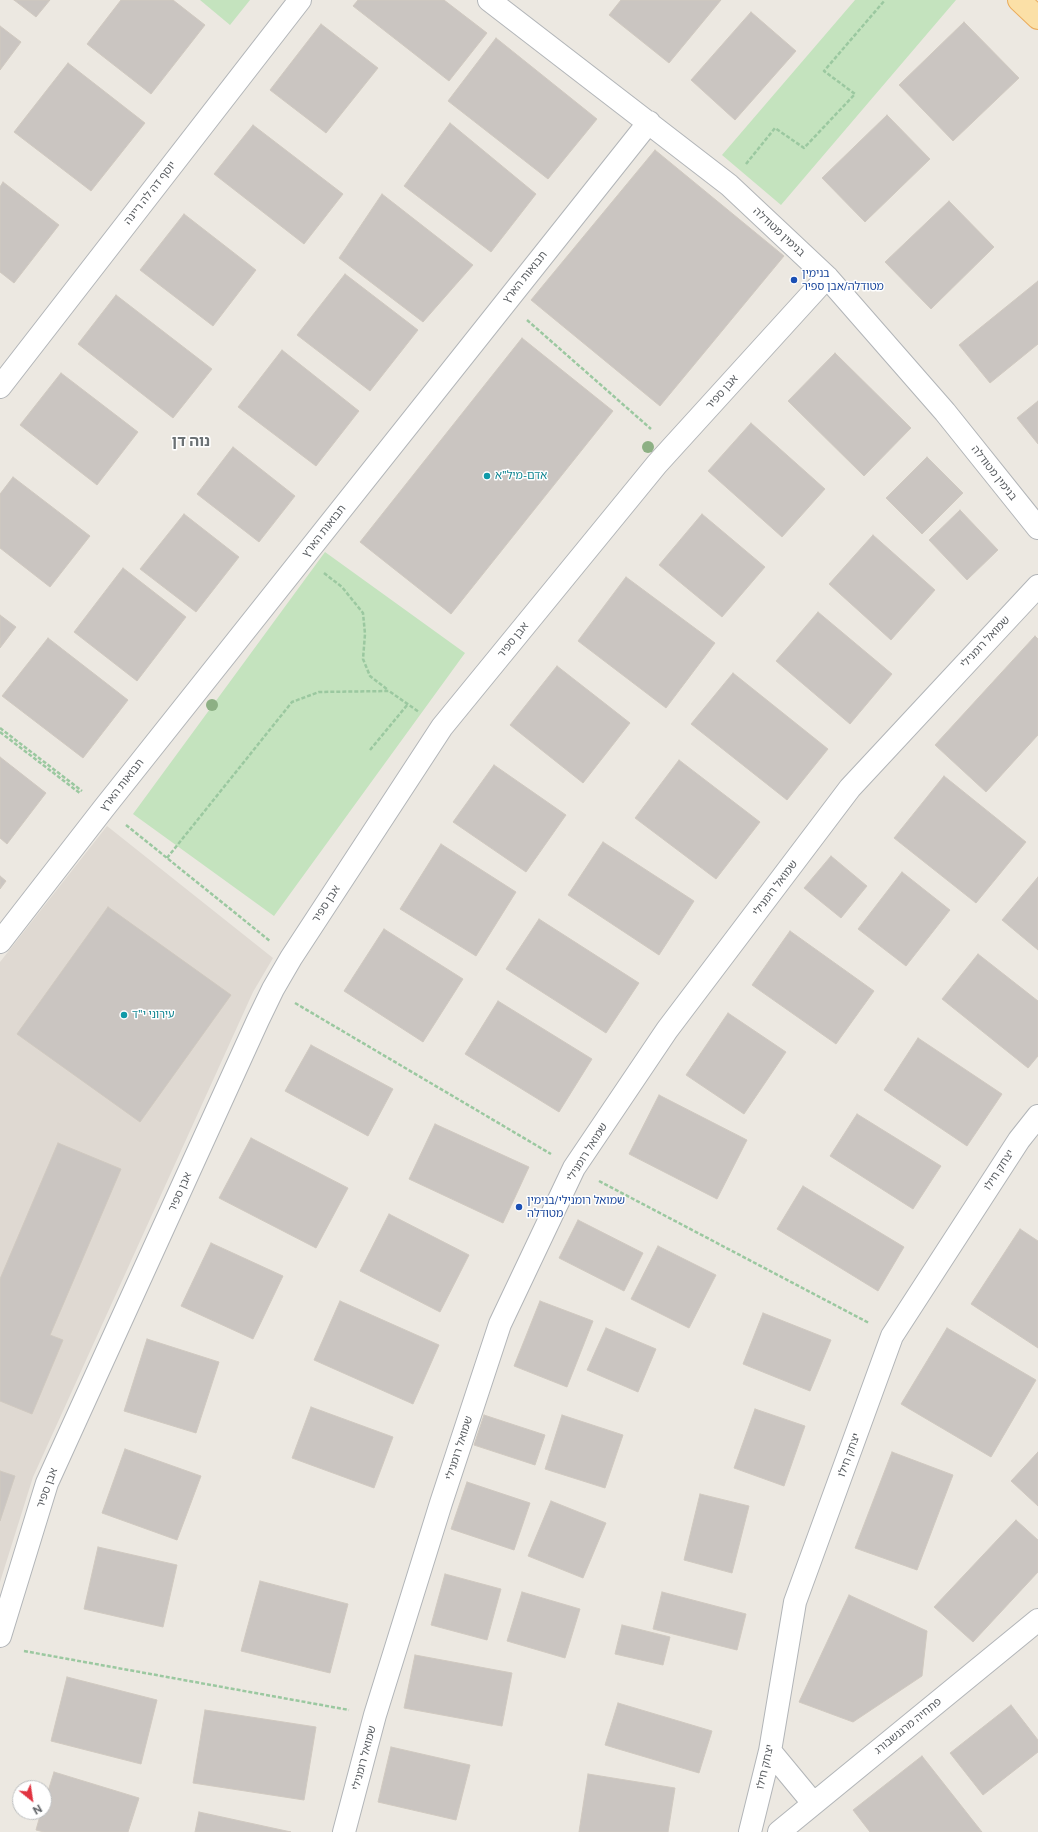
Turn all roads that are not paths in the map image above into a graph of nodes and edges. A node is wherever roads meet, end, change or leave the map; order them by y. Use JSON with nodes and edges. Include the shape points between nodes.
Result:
{"nodes":[{"id":1,"x":300,"y":0,"type":"edge"},
{"id":2,"x":489,"y":0,"type":"edge"},
{"id":3,"x":1019,"y":0,"type":"edge"},
{"id":4,"x":1038,"y":18,"type":"edge"},
{"id":5,"x":649,"y":122,"type":"junction"},
{"id":6,"x":827,"y":277,"type":"junction"},
{"id":7,"x":0,"y":387,"type":"edge"},
{"id":8,"x":1038,"y":528,"type":"edge"},
{"id":9,"x":1038,"y":586,"type":"edge"},
{"id":10,"x":0,"y":942,"type":"edge"},
{"id":11,"x":1038,"y":1116,"type":"edge"},
{"id":12,"x":1038,"y":1620,"type":"edge"},
{"id":13,"x":0,"y":1636,"type":"edge"},
{"id":14,"x":770,"y":1751,"type":"junction"},
{"id":15,"x":814,"y":1803,"type":"junction"},
{"id":16,"x":344,"y":1832,"type":"edge"},
{"id":17,"x":750,"y":1832,"type":"edge"},
{"id":18,"x":779,"y":1832,"type":"edge"}],
"edges":[{"from":1,"to":7,"type":"street","name":"יוסף דה לה ריינה"},
{"from":2,"to":5,"type":"street","name":"בנימין מטודלה"},
{"from":3,"to":4,"type":"main road"},
{"from":5,"to":6,"type":"street","name":"בנימין מטודלה","via":[[729,185]]},
{"from":5,"to":10,"type":"street","name":"תבואות הארץ"},
{"from":6,"to":8,"type":"street","name":"בנימין מטודלה","via":[[945,412]]},
{"from":6,"to":13,"type":"street","name":"אבן ספיר","via":[[672,448],[442,727],[291,958],[264,1007],[47,1484]]},
{"from":9,"to":16,"type":"street","name":"שמואל רומנילי","via":[[850,788],[667,1030],[574,1168],[500,1324],[375,1715]]},
{"from":11,"to":14,"type":"street","name":"יצחק חילו","via":[[1019,1140],[892,1336],[796,1602]]},
{"from":12,"to":15,"type":"street","name":"פתחיה מרגנשבורג"},
{"from":14,"to":15,"type":"street"},
{"from":14,"to":17,"type":"street","name":"יצחק חילו"},
{"from":15,"to":18,"type":"street","name":"פתחיה מרגנשבורג"}]}
